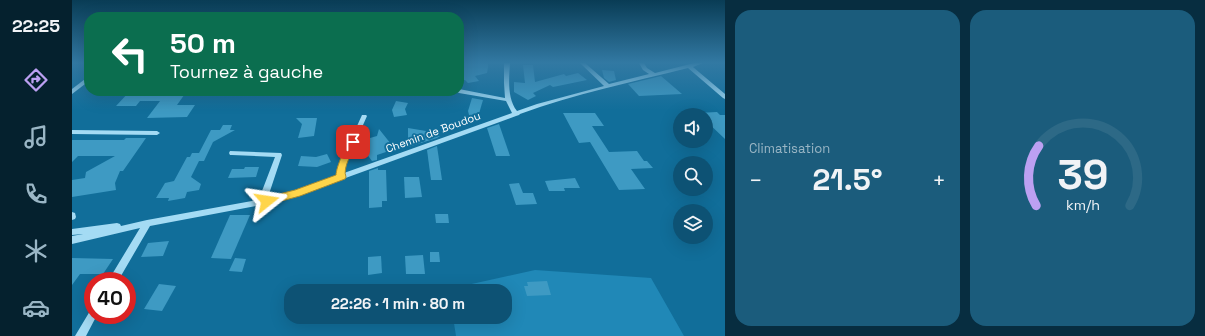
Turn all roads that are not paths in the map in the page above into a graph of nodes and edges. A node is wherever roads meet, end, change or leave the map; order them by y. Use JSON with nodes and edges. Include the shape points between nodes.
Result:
{"nodes":[{"id":1,"x":508,"y":79,"type":"edge"},
{"id":2,"x":599,"y":79,"type":"edge"},
{"id":3,"x":636,"y":79,"type":"edge"},
{"id":4,"x":704,"y":79,"type":"edge"},
{"id":5,"x":84,"y":84,"type":"edge"},
{"id":6,"x":607,"y":86,"type":"junction"},
{"id":7,"x":72,"y":92,"type":"edge"},
{"id":8,"x":464,"y":92,"type":"edge"},
{"id":9,"x":725,"y":97,"type":"edge"},
{"id":10,"x":509,"y":100,"type":"junction"},
{"id":11,"x":517,"y":114,"type":"junction"},
{"id":12,"x":364,"y":116,"type":"dead end"},
{"id":13,"x":72,"y":132,"type":"edge"},
{"id":14,"x":157,"y":132,"type":"dead end"},
{"id":15,"x":232,"y":153,"type":"dead end"},
{"id":16,"x":342,"y":177,"type":"junction"},
{"id":17,"x":267,"y":201,"type":"junction"},
{"id":18,"x":147,"y":223,"type":"junction"},
{"id":19,"x":72,"y":232,"type":"edge"},
{"id":20,"x":72,"y":240,"type":"edge"},
{"id":21,"x":118,"y":272,"type":"edge"},
{"id":22,"x":87,"y":324,"type":"edge"},
{"id":23,"x":80,"y":336,"type":"edge"}],
"edges":[{"from":1,"to":10,"type":"street"},
{"from":2,"to":6,"type":"street"},
{"from":3,"to":6,"type":"street","name":"Chemin de Boudou"},
{"from":4,"to":9,"type":"street"},
{"from":5,"to":7,"type":"street"},
{"from":6,"to":11,"type":"street","name":"Chemin de Boudou"},
{"from":8,"to":10,"type":"street"},
{"from":10,"to":11,"type":"street"},
{"from":11,"to":16,"type":"street","name":"Chemin de Boudou"},
{"from":12,"to":16,"type":"street","via":[[341,168]]},
{"from":13,"to":14,"type":"street"},
{"from":15,"to":17,"type":"street","via":[[279,155],[266,191]]},
{"from":16,"to":17,"type":"street","name":"Chemin de Boudou"},
{"from":17,"to":18,"type":"street","name":"Chemin de Boudou"},
{"from":18,"to":19,"type":"street","name":"Chemin de Boudou"},
{"from":18,"to":20,"type":"street","name":"Chemin de Boudou"},
{"from":18,"to":21,"type":"street"},
{"from":22,"to":23,"type":"street"}]}
